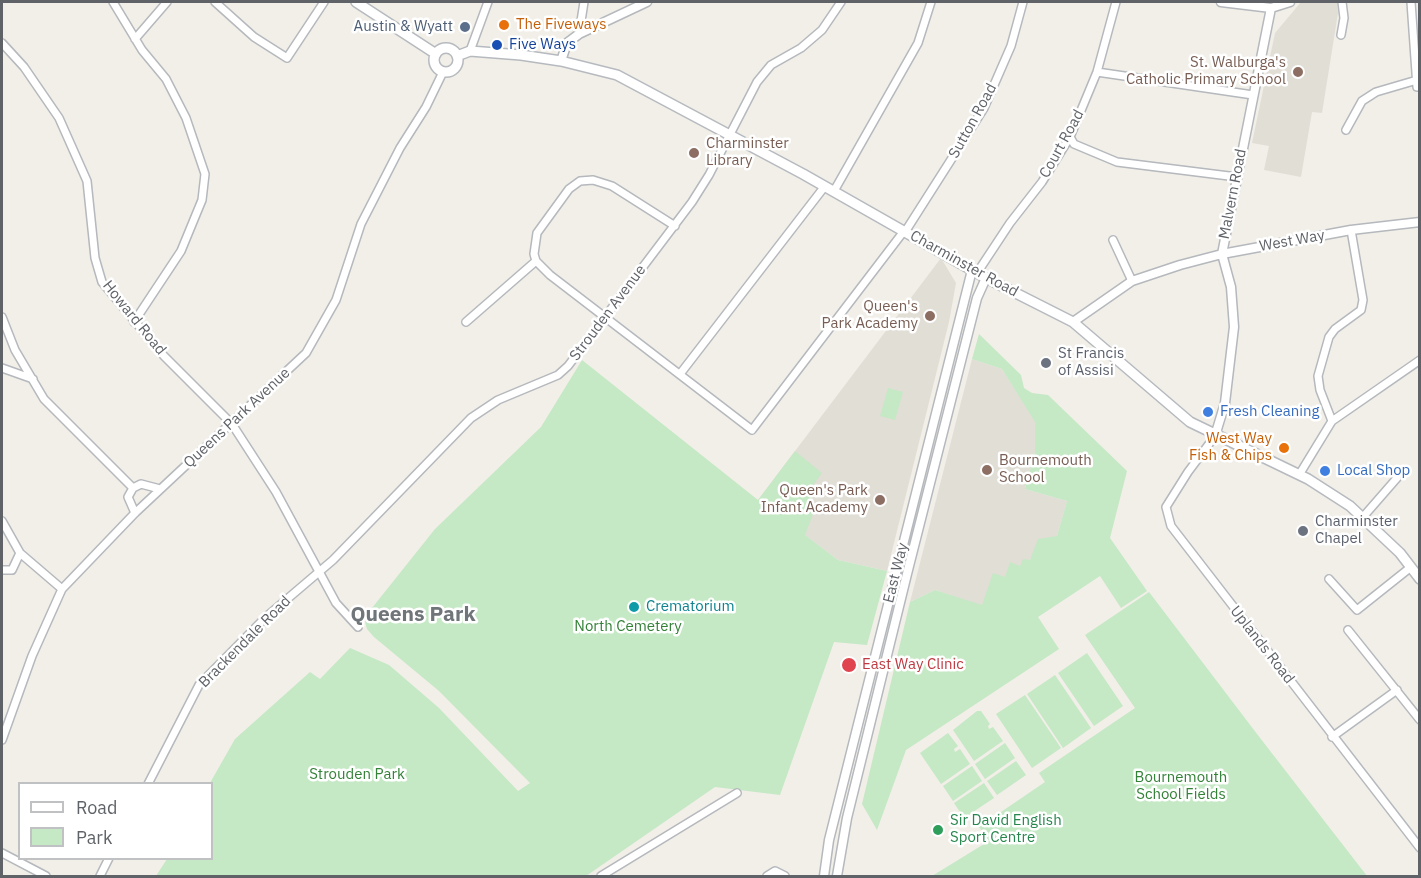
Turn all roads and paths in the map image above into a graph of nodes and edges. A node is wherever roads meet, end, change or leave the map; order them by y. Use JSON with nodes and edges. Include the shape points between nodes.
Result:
{"nodes":[{"id":1,"x":113,"y":2,"type":"edge"},
{"id":2,"x":167,"y":2,"type":"edge"},
{"id":3,"x":215,"y":2,"type":"edge"},
{"id":4,"x":324,"y":2,"type":"edge"},
{"id":5,"x":356,"y":2,"type":"edge"},
{"id":6,"x":488,"y":2,"type":"edge"},
{"id":7,"x":584,"y":2,"type":"edge"},
{"id":8,"x":647,"y":2,"type":"edge"},
{"id":9,"x":841,"y":2,"type":"edge"},
{"id":10,"x":931,"y":2,"type":"edge"},
{"id":11,"x":1023,"y":2,"type":"edge"},
{"id":12,"x":1116,"y":2,"type":"edge"},
{"id":13,"x":1221,"y":2,"type":"edge"},
{"id":14,"x":1290,"y":2,"type":"edge"},
{"id":15,"x":1342,"y":2,"type":"edge"},
{"id":16,"x":1411,"y":2,"type":"edge"},
{"id":17,"x":1271,"y":8,"type":"junction"},
{"id":18,"x":1342,"y":25,"type":"junction"},
{"id":19,"x":1351,"y":27,"type":"dead end"},
{"id":20,"x":579,"y":34,"type":"junction"},
{"id":21,"x":1341,"y":34,"type":"dead end"},
{"id":22,"x":135,"y":39,"type":"junction"},
{"id":23,"x":2,"y":43,"type":"edge"},
{"id":24,"x":470,"y":51,"type":"junction"},
{"id":25,"x":436,"y":54,"type":"junction"},
{"id":26,"x":457,"y":56,"type":"junction"},
{"id":27,"x":561,"y":61,"type":"junction"},
{"id":28,"x":443,"y":72,"type":"junction"},
{"id":29,"x":1097,"y":72,"type":"junction"},
{"id":30,"x":1418,"y":84,"type":"edge"},
{"id":31,"x":1253,"y":95,"type":"junction"},
{"id":32,"x":1346,"y":130,"type":"dead end"},
{"id":33,"x":730,"y":136,"type":"junction"},
{"id":34,"x":1070,"y":136,"type":"junction"},
{"id":35,"x":1236,"y":177,"type":"junction"},
{"id":36,"x":825,"y":186,"type":"junction"},
{"id":37,"x":834,"y":191,"type":"junction"},
{"id":38,"x":1419,"y":222,"type":"edge"},
{"id":39,"x":675,"y":226,"type":"junction"},
{"id":40,"x":1351,"y":230,"type":"junction"},
{"id":41,"x":904,"y":231,"type":"junction"},
{"id":42,"x":1113,"y":240,"type":"dead end"},
{"id":43,"x":1222,"y":254,"type":"junction"},
{"id":44,"x":536,"y":261,"type":"junction"},
{"id":45,"x":975,"y":271,"type":"junction"},
{"id":46,"x":987,"y":278,"type":"junction"},
{"id":47,"x":1132,"y":281,"type":"junction"},
{"id":48,"x":2,"y":317,"type":"edge"},
{"id":49,"x":605,"y":318,"type":"junction"},
{"id":50,"x":134,"y":322,"type":"junction"},
{"id":51,"x":466,"y":322,"type":"dead end"},
{"id":52,"x":1074,"y":322,"type":"junction"},
{"id":53,"x":1419,"y":360,"type":"edge"},
{"id":54,"x":2,"y":368,"type":"edge"},
{"id":55,"x":680,"y":374,"type":"junction"},
{"id":56,"x":33,"y":379,"type":"junction"},
{"id":57,"x":1332,"y":421,"type":"junction"},
{"id":58,"x":232,"y":424,"type":"junction"},
{"id":59,"x":1215,"y":436,"type":"junction"},
{"id":60,"x":1299,"y":476,"type":"junction"},
{"id":61,"x":1397,"y":478,"type":"dead end"},
{"id":62,"x":133,"y":488,"type":"junction"},
{"id":63,"x":160,"y":489,"type":"junction"},
{"id":64,"x":135,"y":513,"type":"junction"},
{"id":65,"x":1363,"y":517,"type":"junction"},
{"id":66,"x":2,"y":521,"type":"edge"},
{"id":67,"x":20,"y":553,"type":"junction"},
{"id":68,"x":1411,"y":567,"type":"junction"},
{"id":69,"x":2,"y":570,"type":"edge"},
{"id":70,"x":318,"y":571,"type":"junction"},
{"id":71,"x":1329,"y":579,"type":"dead end"},
{"id":72,"x":1419,"y":579,"type":"edge"},
{"id":73,"x":62,"y":589,"type":"junction"},
{"id":74,"x":358,"y":627,"type":"dead end"},
{"id":75,"x":1348,"y":630,"type":"dead end"},
{"id":76,"x":1396,"y":690,"type":"junction"},
{"id":77,"x":1419,"y":720,"type":"edge"},
{"id":78,"x":1332,"y":736,"type":"junction"},
{"id":79,"x":2,"y":740,"type":"edge"},
{"id":80,"x":149,"y":782,"type":"edge"},
{"id":81,"x":737,"y":793,"type":"dead end"},
{"id":82,"x":1419,"y":848,"type":"edge"},
{"id":83,"x":2,"y":853,"type":"edge"},
{"id":84,"x":108,"y":860,"type":"edge"},
{"id":85,"x":46,"y":876,"type":"edge"},
{"id":86,"x":100,"y":876,"type":"edge"},
{"id":87,"x":601,"y":876,"type":"edge"},
{"id":88,"x":767,"y":876,"type":"edge"},
{"id":89,"x":785,"y":876,"type":"edge"},
{"id":90,"x":824,"y":876,"type":"edge"},
{"id":91,"x":837,"y":876,"type":"edge"}],
"edges":[{"from":1,"to":22,"type":"street"},
{"from":2,"to":22,"type":"street"},
{"from":3,"to":4,"type":"street","via":[[254,37],[287,58]]},
{"from":5,"to":25,"type":"main road"},
{"from":6,"to":24,"type":"street"},
{"from":7,"to":20,"type":"street"},
{"from":8,"to":20,"type":"street"},
{"from":9,"to":33,"type":"street","name":"Strouden Avenue","via":[[822,30],[771,65],[757,82]]},
{"from":10,"to":37,"type":"street","via":[[918,43]]},
{"from":11,"to":41,"type":"street","name":"Sutton Road","via":[[1011,46],[984,108]]},
{"from":12,"to":29,"type":"street","name":"Court Road"},
{"from":13,"to":17,"type":"street"},
{"from":14,"to":17,"type":"street"},
{"from":15,"to":18,"type":"street"},
{"from":16,"to":30,"type":"street"},
{"from":17,"to":31,"type":"street","name":"Malvern Road"},
{"from":18,"to":19,"type":"street"},
{"from":18,"to":21,"type":"street"},
{"from":20,"to":27,"type":"street","via":[[567,43]]},
{"from":22,"to":50,"type":"street","via":[[166,79],[186,118],[205,174],[202,200],[181,251]]},
{"from":23,"to":50,"type":"street","name":"Howard Road","via":[[59,118],[87,181],[95,258],[102,282]]},
{"from":24,"to":26,"type":"main road","name":"Charminster Road"},
{"from":24,"to":27,"type":"main road","name":"Charminster Road"},
{"from":25,"to":26,"type":"main road","via":[[448,48]]},
{"from":25,"to":28,"type":"main road","via":[[434,65]]},
{"from":26,"to":28,"type":"main road","via":[[455,69]]},
{"from":27,"to":33,"type":"main road","name":"Charminster Road","via":[[617,75]]},
{"from":28,"to":58,"type":"street","name":"Queens Park Avenue","via":[[361,224],[336,300],[323,326],[306,353]]},
{"from":29,"to":31,"type":"street"},
{"from":29,"to":34,"type":"street","name":"Court Road"},
{"from":30,"to":32,"type":"street","via":[[1376,92],[1362,101]]},
{"from":31,"to":35,"type":"street","name":"Malvern Road"},
{"from":33,"to":36,"type":"main road","name":"Charminster Road"},
{"from":33,"to":39,"type":"street","name":"Strouden Avenue"},
{"from":34,"to":35,"type":"street","via":[[1074,144],[1117,162]]},
{"from":34,"to":45,"type":"street","name":"Court Road","via":[[1042,182]]},
{"from":35,"to":43,"type":"street","name":"Malvern Road"},
{"from":36,"to":37,"type":"main road","name":"Charminster Road"},
{"from":36,"to":55,"type":"street"},
{"from":37,"to":41,"type":"main road","name":"Charminster Road"},
{"from":38,"to":40,"type":"street","name":"West Way"},
{"from":39,"to":44,"type":"street","via":[[612,186],[580,181],[569,189],[537,233]]},
{"from":39,"to":49,"type":"street","name":"Strouden Avenue"},
{"from":40,"to":43,"type":"street","name":"West Way"},
{"from":40,"to":57,"type":"street","via":[[1363,300],[1356,316],[1335,329],[1323,353],[1318,376]]},
{"from":41,"to":45,"type":"main road","name":"Charminster Road"},
{"from":41,"to":55,"type":"street","name":"Sutton Road","via":[[752,430]]},
{"from":42,"to":47,"type":"street"},
{"from":43,"to":47,"type":"street","name":"West Way"},
{"from":43,"to":59,"type":"street","name":"Malvern Road","via":[[1231,286],[1234,327],[1225,403]]},
{"from":44,"to":49,"type":"street"},
{"from":44,"to":51,"type":"street"},
{"from":45,"to":46,"type":"main road","name":"Charminster Road"},
{"from":45,"to":90,"type":"street","name":"East Way","via":[[832,829]]},
{"from":46,"to":52,"type":"main road","name":"Charminster Road"},
{"from":46,"to":91,"type":"street","name":"East Way","via":[[977,298],[904,584],[847,818]]},
{"from":47,"to":52,"type":"street","name":"West Way"},
{"from":48,"to":56,"type":"street","via":[[15,350]]},
{"from":49,"to":55,"type":"street"},
{"from":49,"to":70,"type":"street","name":"Strouden Avenue","via":[[558,375],[498,400],[471,418]]},
{"from":50,"to":58,"type":"street","name":"Howard Road"},
{"from":52,"to":59,"type":"main road","name":"Charminster Road","via":[[1190,422]]},
{"from":53,"to":57,"type":"street"},
{"from":54,"to":56,"type":"street"},
{"from":56,"to":62,"type":"street","via":[[64,423]]},
{"from":57,"to":60,"type":"street"},
{"from":58,"to":63,"type":"street","name":"Queens Park Avenue"},
{"from":58,"to":70,"type":"street","name":"Howard Road","via":[[276,492]]},
{"from":59,"to":60,"type":"main road","name":"Charminster Road"},
{"from":59,"to":78,"type":"street","name":"Uplands Road","via":[[1166,507],[1171,526]]},
{"from":60,"to":65,"type":"main road","name":"Charminster Road","via":[[1327,490]]},
{"from":61,"to":65,"type":"street"},
{"from":62,"to":63,"type":"street","via":[[141,484]]},
{"from":62,"to":64,"type":"street","via":[[128,497]]},
{"from":63,"to":64,"type":"street","name":"Queens Park Avenue"},
{"from":64,"to":73,"type":"street","name":"Queens Park Avenue"},
{"from":65,"to":68,"type":"main road","name":"Charminster Road"},
{"from":66,"to":67,"type":"street"},
{"from":67,"to":69,"type":"street","via":[[12,570]]},
{"from":67,"to":73,"type":"street"},
{"from":68,"to":71,"type":"street","via":[[1358,610]]},
{"from":68,"to":72,"type":"main road","name":"Charminster Road"},
{"from":70,"to":74,"type":"street","via":[[336,603]]},
{"from":70,"to":80,"type":"street","name":"Brackendale Road","via":[[266,616],[200,685]]},
{"from":73,"to":79,"type":"street","name":"Queens Park Avenue","via":[[32,656]]},
{"from":75,"to":76,"type":"street"},
{"from":76,"to":77,"type":"street"},
{"from":76,"to":78,"type":"street"},
{"from":78,"to":82,"type":"street","name":"Uplands Road"},
{"from":81,"to":87,"type":"street"},
{"from":83,"to":85,"type":"street"},
{"from":84,"to":86,"type":"street"},
{"from":88,"to":89,"type":"street","via":[[776,871]]}]}
